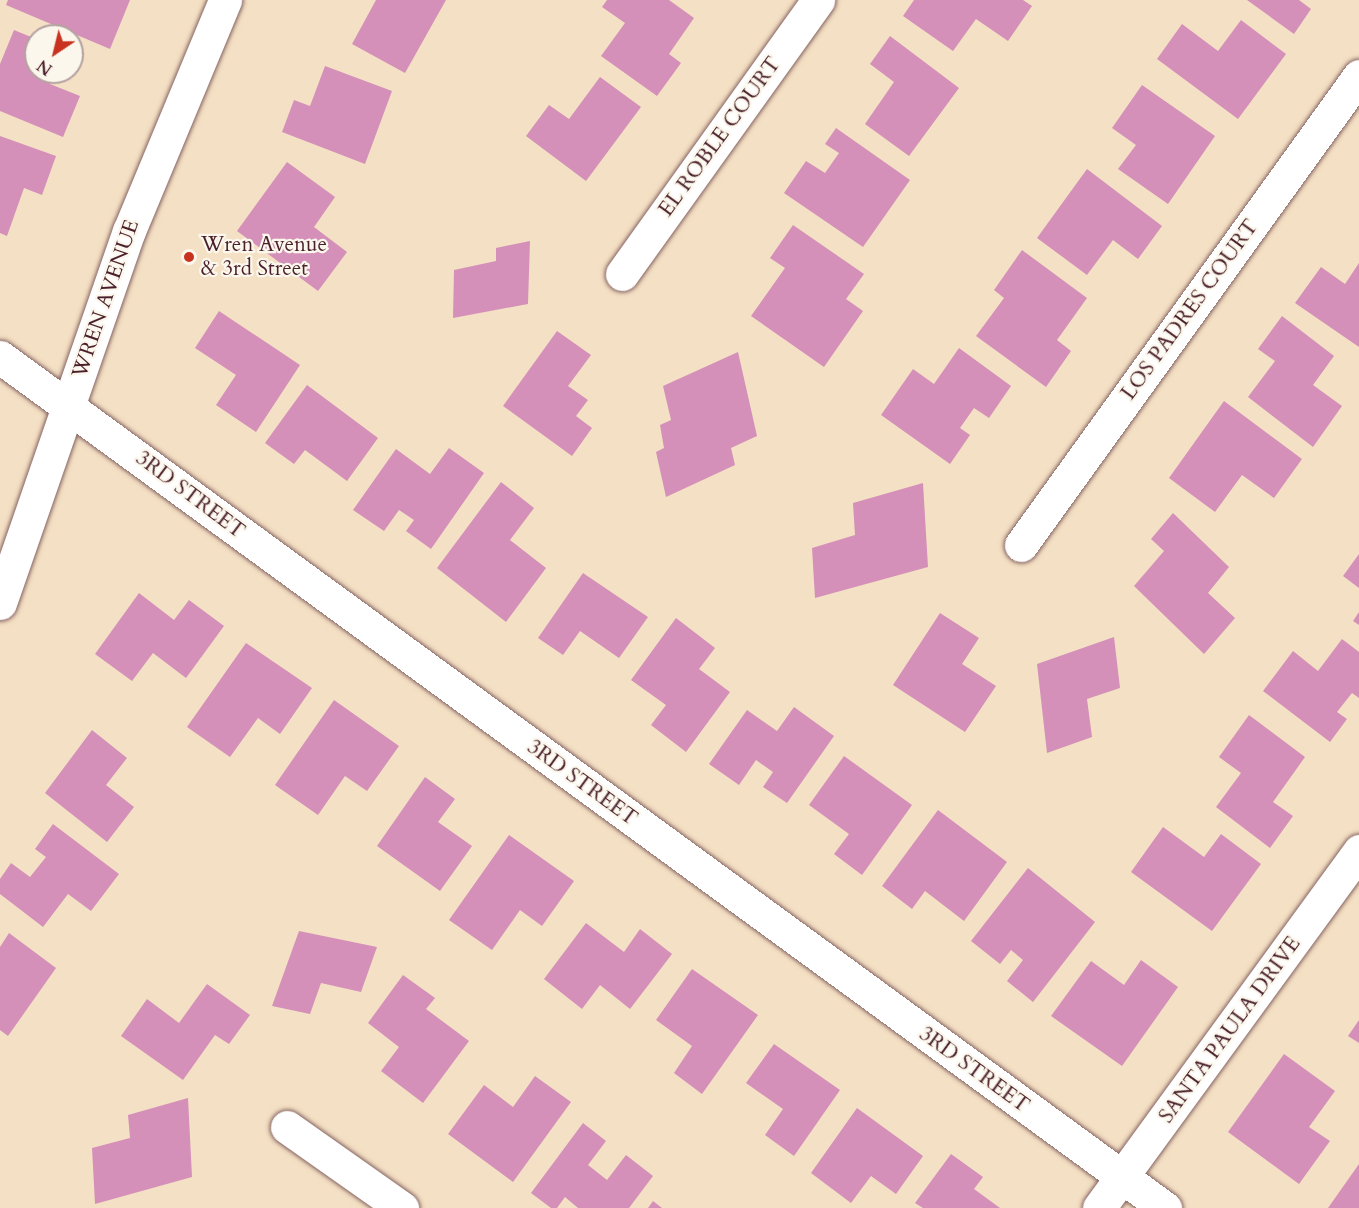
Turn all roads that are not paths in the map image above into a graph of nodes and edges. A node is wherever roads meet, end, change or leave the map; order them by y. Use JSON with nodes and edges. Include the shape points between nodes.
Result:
{"nodes":[{"id":1,"x":225,"y":0,"type":"edge"},
{"id":2,"x":818,"y":0,"type":"edge"},
{"id":3,"x":1359,"y":76,"type":"edge"},
{"id":4,"x":622,"y":273,"type":"dead end"},
{"id":5,"x":0,"y":357,"type":"edge"},
{"id":6,"x":69,"y":405,"type":"junction"},
{"id":7,"x":1021,"y":545,"type":"dead end"},
{"id":8,"x":0,"y":603,"type":"edge"},
{"id":9,"x":1359,"y":850,"type":"edge"},
{"id":10,"x":287,"y":1127,"type":"dead end"},
{"id":11,"x":1123,"y":1178,"type":"junction"},
{"id":12,"x":402,"y":1208,"type":"edge"},
{"id":13,"x":1099,"y":1208,"type":"edge"},
{"id":14,"x":1165,"y":1208,"type":"edge"}],
"edges":[{"from":1,"to":6,"type":"street","name":"WREN AVENUE","via":[[129,231]]},
{"from":2,"to":4,"type":"street","name":"EL ROBLE COURT"},
{"from":3,"to":7,"type":"street","name":"LOS PADRES COURT"},
{"from":5,"to":6,"type":"street","name":"3RD STREET"},
{"from":6,"to":8,"type":"street","name":"WREN AVENUE"},
{"from":6,"to":11,"type":"street","name":"3RD STREET"},
{"from":9,"to":11,"type":"street","name":"SANTA PAULA DRIVE"},
{"from":10,"to":12,"type":"street"},
{"from":11,"to":13,"type":"street","name":"SANTA PAULA DRIVE"},
{"from":11,"to":14,"type":"street","name":"3RD STREET"}]}
